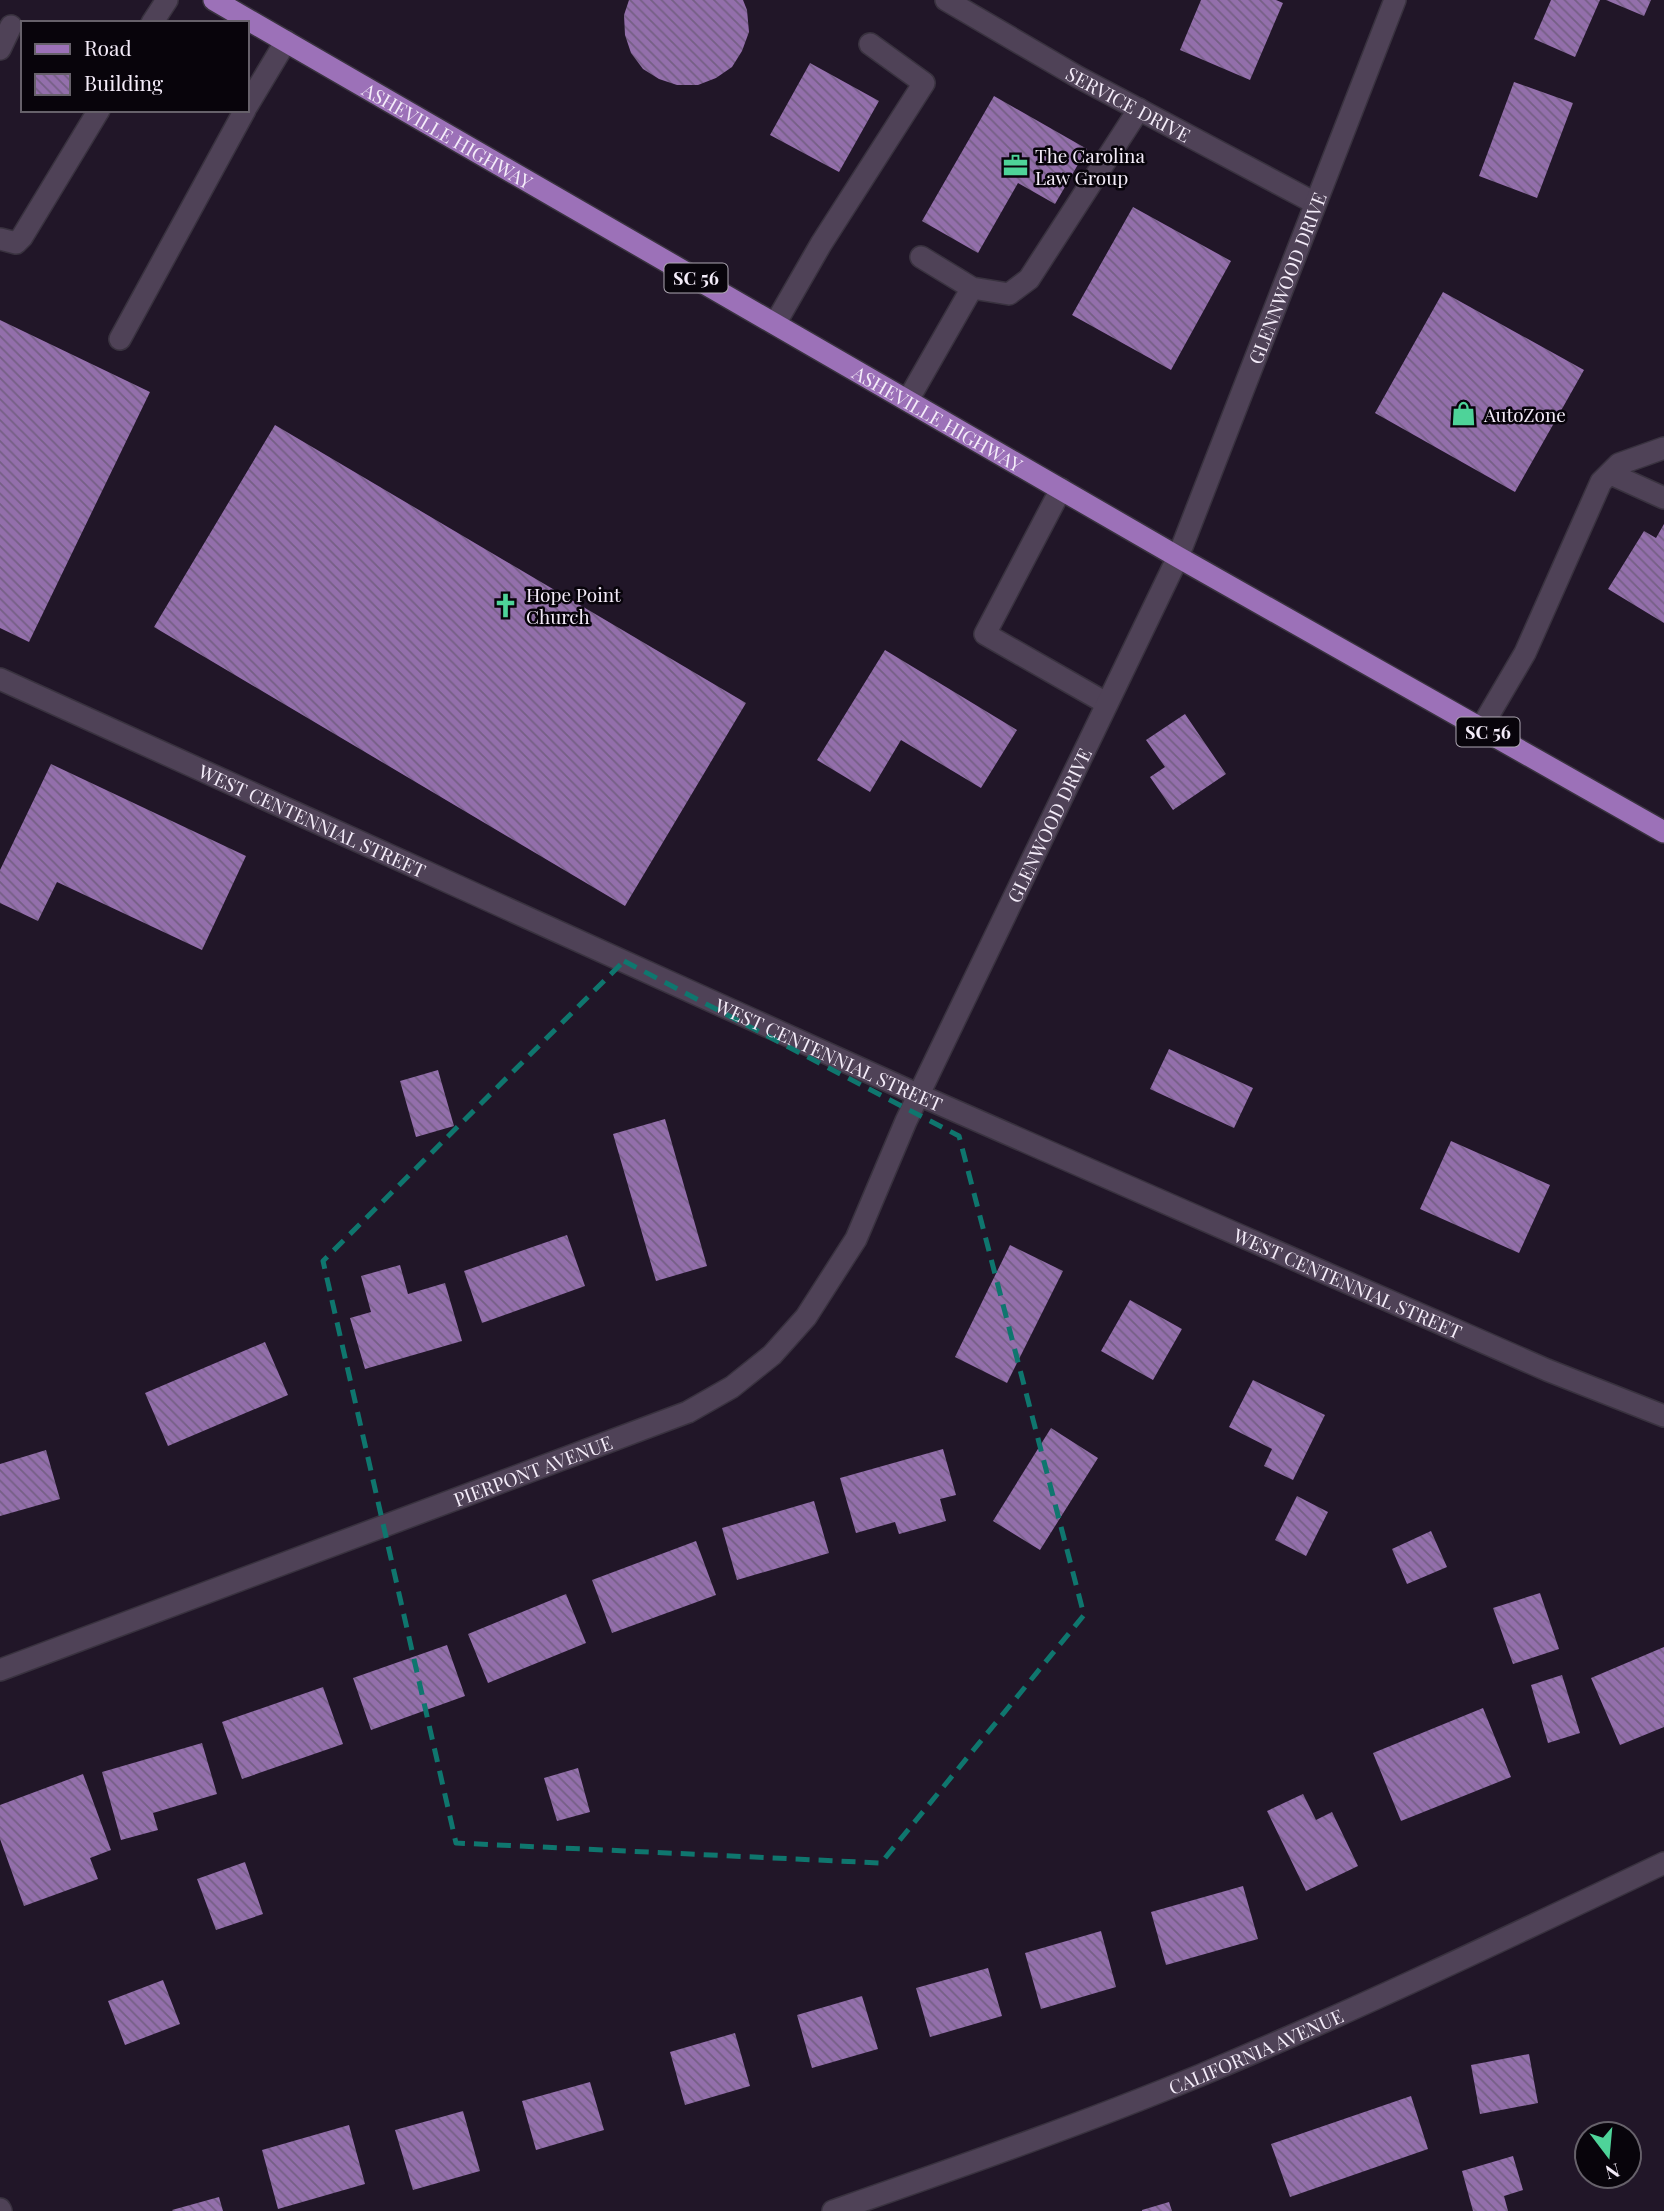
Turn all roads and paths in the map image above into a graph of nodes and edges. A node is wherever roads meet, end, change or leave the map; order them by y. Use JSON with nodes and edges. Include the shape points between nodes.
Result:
{"nodes":[{"id":1,"x":167,"y":0,"type":"edge"},
{"id":2,"x":214,"y":0,"type":"edge"},
{"id":3,"x":946,"y":0,"type":"edge"},
{"id":4,"x":1395,"y":0,"type":"edge"},
{"id":5,"x":153,"y":21,"type":"edge"},
{"id":6,"x":11,"y":26,"type":"dead end"},
{"id":7,"x":286,"y":41,"type":"junction"},
{"id":8,"x":870,"y":44,"type":"dead end"},
{"id":9,"x":0,"y":49,"type":"edge"},
{"id":10,"x":248,"y":105,"type":"edge"},
{"id":11,"x":1139,"y":109,"type":"junction"},
{"id":12,"x":98,"y":112,"type":"edge"},
{"id":13,"x":244,"y":112,"type":"edge"},
{"id":14,"x":1315,"y":203,"type":"junction"},
{"id":15,"x":0,"y":239,"type":"edge"},
{"id":16,"x":921,"y":257,"type":"dead end"},
{"id":17,"x":972,"y":288,"type":"junction"},
{"id":18,"x":775,"y":324,"type":"junction"},
{"id":19,"x":121,"y":339,"type":"dead end"},
{"id":20,"x":908,"y":400,"type":"junction"},
{"id":21,"x":1664,"y":448,"type":"edge"},
{"id":22,"x":1611,"y":474,"type":"junction"},
{"id":23,"x":1061,"y":489,"type":"junction"},
{"id":24,"x":1664,"y":498,"type":"edge"},
{"id":25,"x":1178,"y":557,"type":"junction"},
{"id":26,"x":0,"y":679,"type":"edge"},
{"id":27,"x":1107,"y":703,"type":"junction"},
{"id":28,"x":1481,"y":728,"type":"junction"},
{"id":29,"x":1664,"y":832,"type":"edge"},
{"id":30,"x":919,"y":1095,"type":"junction"},
{"id":31,"x":1664,"y":1416,"type":"edge"},
{"id":32,"x":0,"y":1670,"type":"edge"},
{"id":33,"x":1664,"y":1863,"type":"edge"},
{"id":34,"x":833,"y":2211,"type":"edge"}],
"edges":[{"from":1,"to":5,"type":"street"},
{"from":2,"to":7,"type":"main road","name":"ASHEVILLE HIGHWAY","number":"SC 56"},
{"from":3,"to":11,"type":"street","name":"SERVICE DRIVE"},
{"from":4,"to":14,"type":"street","name":"GLENNWOOD DRIVE"},
{"from":6,"to":9,"type":"street"},
{"from":7,"to":10,"type":"street"},
{"from":7,"to":18,"type":"main road","name":"ASHEVILLE HIGHWAY","number":"SC 56"},
{"from":8,"to":18,"type":"street","via":[[923,83]]},
{"from":11,"to":14,"type":"street","name":"SERVICE DRIVE"},
{"from":11,"to":17,"type":"street","via":[[1029,279],[1009,294]]},
{"from":12,"to":15,"type":"street","via":[[22,237],[16,243]]},
{"from":13,"to":19,"type":"street"},
{"from":14,"to":25,"type":"street","name":"GLENNWOOD DRIVE"},
{"from":16,"to":17,"type":"street"},
{"from":17,"to":20,"type":"street"},
{"from":18,"to":20,"type":"main road","name":"ASHEVILLE HIGHWAY","number":"SC 56"},
{"from":20,"to":23,"type":"main road","name":"ASHEVILLE HIGHWAY","number":"SC 56"},
{"from":21,"to":22,"type":"street","via":[[1619,464]]},
{"from":22,"to":24,"type":"street"},
{"from":22,"to":28,"type":"street","via":[[1601,482],[1525,653]]},
{"from":23,"to":25,"type":"main road","name":"ASHEVILLE HIGHWAY","number":"SC 56"},
{"from":23,"to":27,"type":"street","via":[[985,634]]},
{"from":25,"to":27,"type":"street","name":"GLENWOOD DRIVE"},
{"from":25,"to":28,"type":"main road","name":"ASHEVILLE HIGHWAY","number":"SC 56"},
{"from":26,"to":30,"type":"street","name":"WEST CENTENNIAL STREET"},
{"from":27,"to":30,"type":"street","name":"GLENWOOD DRIVE"},
{"from":28,"to":29,"type":"main road","name":"ASHEVILLE HIGHWAY","number":"SC 56"},
{"from":30,"to":31,"type":"street","name":"WEST CENTENNIAL STREET","via":[[1547,1370]]},
{"from":30,"to":32,"type":"street","name":"PIERPONT AVENUE","via":[[856,1239],[806,1317],[772,1355],[732,1387],[688,1412]]},
{"from":33,"to":34,"type":"street","name":"CALIFORNIA AVENUE","via":[[1395,1992],[1199,2076]]}]}
